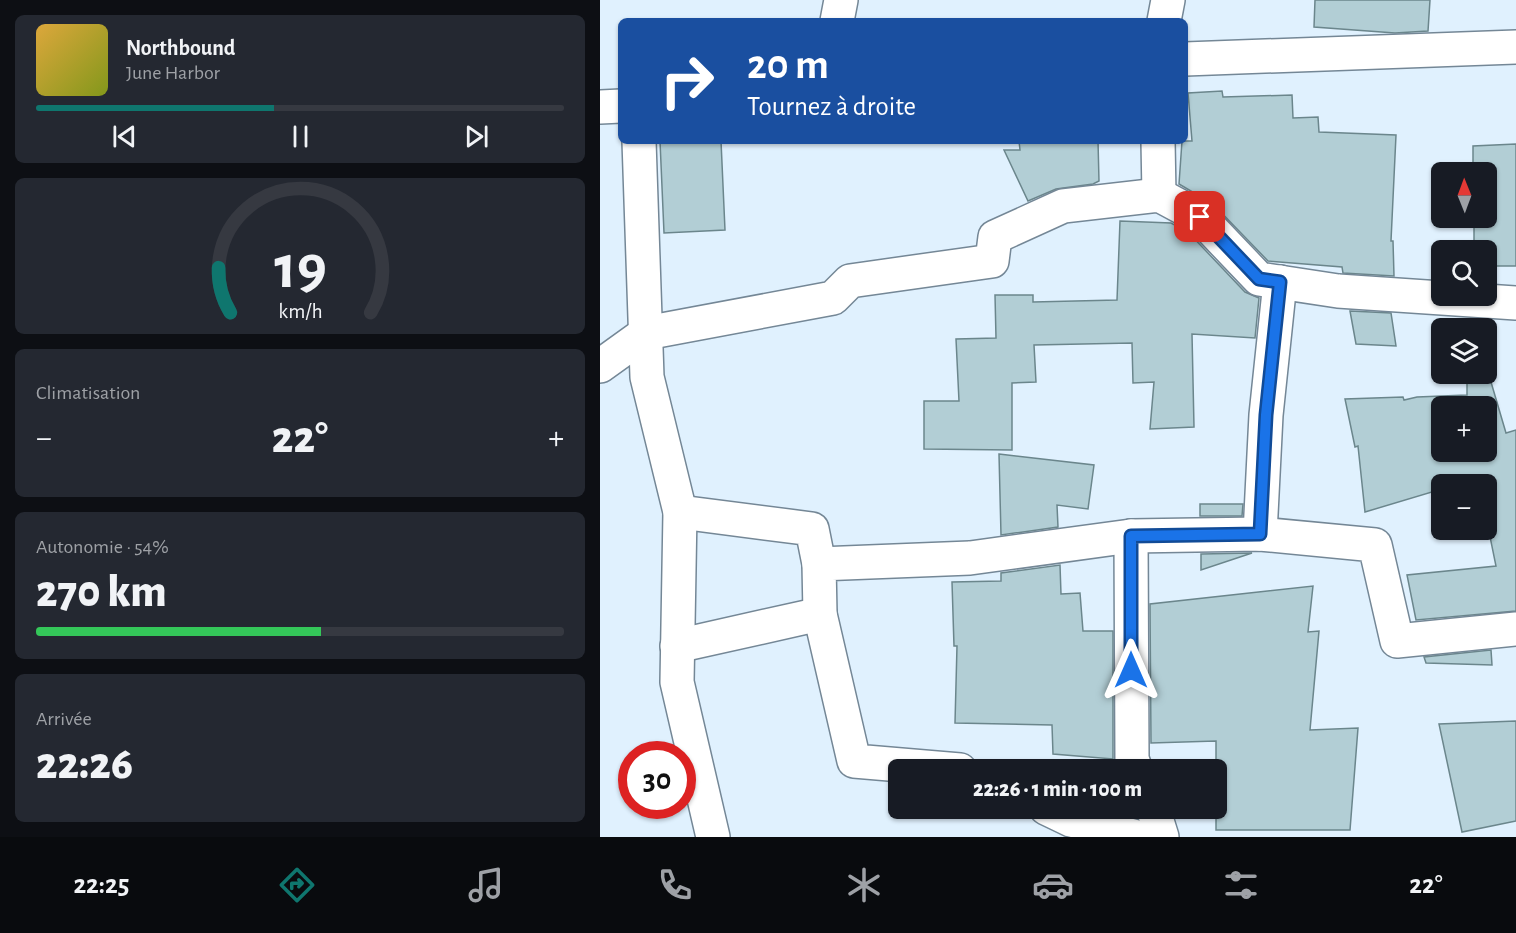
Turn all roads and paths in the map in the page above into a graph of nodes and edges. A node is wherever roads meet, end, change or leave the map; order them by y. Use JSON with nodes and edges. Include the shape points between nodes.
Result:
{"nodes":[{"id":1,"x":841,"y":0,"type":"edge"},
{"id":2,"x":1168,"y":0,"type":"edge"},
{"id":3,"x":838,"y":18,"type":"edge"},
{"id":4,"x":1165,"y":18,"type":"edge"},
{"id":5,"x":1516,"y":47,"type":"edge"},
{"id":6,"x":1188,"y":59,"type":"edge"},
{"id":7,"x":618,"y":106,"type":"edge"},
{"id":8,"x":600,"y":107,"type":"edge"},
{"id":9,"x":639,"y":144,"type":"edge"},
{"id":10,"x":1158,"y":144,"type":"edge"},
{"id":11,"x":1159,"y":195,"type":"junction"},
{"id":12,"x":1280,"y":282,"type":"junction"},
{"id":13,"x":1516,"y":303,"type":"edge"},
{"id":14,"x":645,"y":333,"type":"junction"},
{"id":15,"x":600,"y":366,"type":"edge"},
{"id":16,"x":680,"y":512,"type":"junction"},
{"id":17,"x":1260,"y":534,"type":"junction"},
{"id":18,"x":1131,"y":536,"type":"junction"},
{"id":19,"x":819,"y":564,"type":"junction"},
{"id":20,"x":820,"y":614,"type":"junction"},
{"id":21,"x":1516,"y":629,"type":"edge"},
{"id":22,"x":678,"y":646,"type":"junction"},
{"id":23,"x":1132,"y":759,"type":"edge"},
{"id":24,"x":888,"y":763,"type":"edge"},
{"id":25,"x":1069,"y":819,"type":"edge"},
{"id":26,"x":1156,"y":819,"type":"edge"},
{"id":27,"x":713,"y":837,"type":"edge"},
{"id":28,"x":1137,"y":837,"type":"edge"},
{"id":29,"x":1162,"y":837,"type":"edge"}],
"edges":[{"from":1,"to":3,"type":"street"},
{"from":2,"to":4,"type":"street"},
{"from":5,"to":6,"type":"street"},
{"from":7,"to":8,"type":"street"},
{"from":9,"to":14,"type":"street"},
{"from":10,"to":11,"type":"street"},
{"from":11,"to":12,"type":"street","via":[[1200,217],[1259,279]]},
{"from":11,"to":14,"type":"street","via":[[1063,206],[995,237],[992,261],[850,281],[833,298]]},
{"from":12,"to":13,"type":"street","via":[[1338,291]]},
{"from":12,"to":17,"type":"street","via":[[1266,415]]},
{"from":14,"to":15,"type":"street"},
{"from":14,"to":16,"type":"street","via":[[647,377]]},
{"from":16,"to":19,"type":"street","via":[[812,529]]},
{"from":16,"to":22,"type":"street"},
{"from":17,"to":18,"type":"street"},
{"from":17,"to":21,"type":"street","via":[[1375,545],[1397,641]]},
{"from":18,"to":19,"type":"street","via":[[970,558]]},
{"from":18,"to":23,"type":"street"},
{"from":19,"to":20,"type":"street"},
{"from":20,"to":22,"type":"street"},
{"from":20,"to":24,"type":"street","via":[[854,760]]},
{"from":22,"to":27,"type":"street","via":[[677,682]]},
{"from":25,"to":28,"type":"street"},
{"from":26,"to":29,"type":"street"}]}
